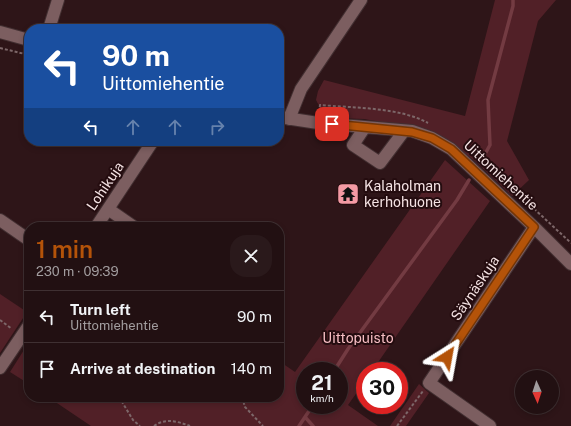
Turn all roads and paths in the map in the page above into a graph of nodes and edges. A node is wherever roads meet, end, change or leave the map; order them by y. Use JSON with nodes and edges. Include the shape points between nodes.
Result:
{"nodes":[{"id":1,"x":58,"y":0,"type":"edge"},
{"id":2,"x":359,"y":1,"type":"edge"},
{"id":3,"x":51,"y":24,"type":"edge"},
{"id":4,"x":0,"y":32,"type":"edge"},
{"id":5,"x":24,"y":39,"type":"edge"},
{"id":6,"x":0,"y":48,"type":"edge"},
{"id":7,"x":24,"y":55,"type":"edge"},
{"id":8,"x":284,"y":118,"type":"edge"},
{"id":9,"x":365,"y":127,"type":"junction"},
{"id":10,"x":404,"y":131,"type":"junction"},
{"id":11,"x":150,"y":146,"type":"edge"},
{"id":12,"x":108,"y":209,"type":"junction"},
{"id":13,"x":0,"y":220,"type":"edge"},
{"id":14,"x":99,"y":222,"type":"edge"},
{"id":15,"x":127,"y":222,"type":"edge"},
{"id":16,"x":534,"y":227,"type":"junction"},
{"id":17,"x":24,"y":237,"type":"edge"},
{"id":18,"x":571,"y":264,"type":"edge"},
{"id":19,"x":0,"y":320,"type":"edge"},
{"id":20,"x":24,"y":333,"type":"edge"},
{"id":21,"x":22,"y":336,"type":"junction"},
{"id":22,"x":0,"y":368,"type":"edge"},
{"id":23,"x":429,"y":383,"type":"junction"},
{"id":24,"x":122,"y":402,"type":"edge"},
{"id":25,"x":244,"y":402,"type":"edge"},
{"id":26,"x":140,"y":426,"type":"edge"},
{"id":27,"x":154,"y":426,"type":"edge"},
{"id":28,"x":190,"y":426,"type":"edge"},
{"id":29,"x":263,"y":426,"type":"edge"},
{"id":30,"x":397,"y":426,"type":"edge"},
{"id":31,"x":490,"y":426,"type":"edge"}],
"edges":[{"from":1,"to":3,"type":"street"},
{"from":2,"to":8,"type":"street"},
{"from":4,"to":5,"type":"street"},
{"from":6,"to":7,"type":"path"},
{"from":8,"to":9,"type":"street","name":"Uittomiehentie"},
{"from":9,"to":10,"type":"street","name":"Uittomiehentie"},
{"from":9,"to":10,"type":"street","via":[[353,145],[380,163]]},
{"from":10,"to":16,"type":"street","name":"Uittomiehentie","via":[[432,138],[451,149]]},
{"from":11,"to":12,"type":"street","name":"Lohikuja"},
{"from":12,"to":14,"type":"street","name":"Lohikuja"},
{"from":12,"to":15,"type":"street"},
{"from":13,"to":17,"type":"street"},
{"from":16,"to":18,"type":"street","name":"Uittomiehentie"},
{"from":16,"to":23,"type":"street","name":"Säynäskuja"},
{"from":19,"to":21,"type":"path"},
{"from":20,"to":21,"type":"street"},
{"from":21,"to":22,"type":"street"},
{"from":23,"to":30,"type":"path"},
{"from":23,"to":31,"type":"street"},
{"from":24,"to":26,"type":"path","via":[[133,420]]},
{"from":25,"to":29,"type":"path"},
{"from":27,"to":28,"type":"path","via":[[165,420]]}]}
